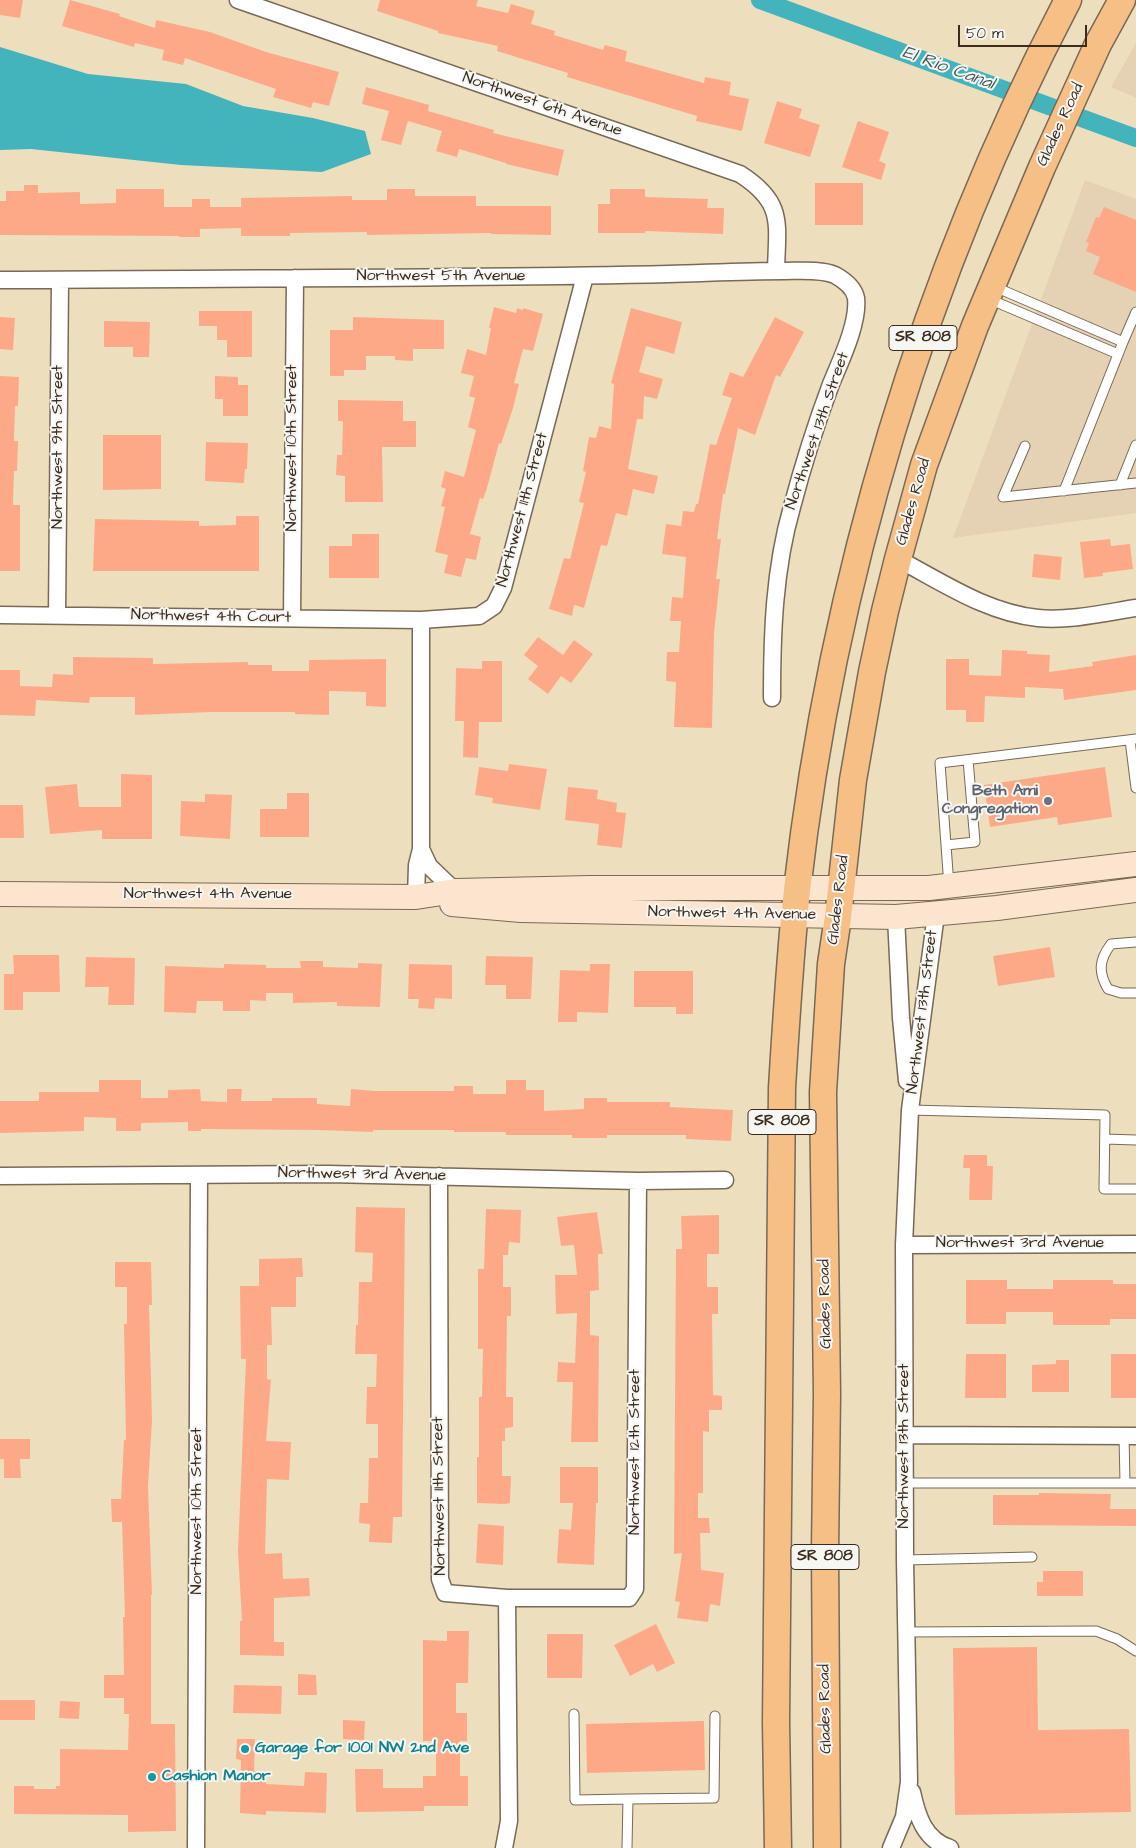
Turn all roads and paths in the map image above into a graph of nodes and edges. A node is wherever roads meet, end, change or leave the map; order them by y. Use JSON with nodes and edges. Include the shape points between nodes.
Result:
{"nodes":[{"id":1,"x":238,"y":0,"type":"edge"},
{"id":2,"x":1068,"y":0,"type":"edge"},
{"id":3,"x":1122,"y":0,"type":"edge"},
{"id":4,"x":776,"y":271,"type":"junction"},
{"id":5,"x":585,"y":276,"type":"junction"},
{"id":6,"x":295,"y":278,"type":"junction"},
{"id":7,"x":0,"y":280,"type":"edge"},
{"id":8,"x":60,"y":280,"type":"junction"},
{"id":9,"x":989,"y":292,"type":"junction"},
{"id":10,"x":1136,"y":312,"type":"edge"},
{"id":11,"x":854,"y":313,"type":"joint"},
{"id":12,"x":1123,"y":342,"type":"junction"},
{"id":13,"x":1118,"y":354,"type":"junction"},
{"id":14,"x":1136,"y":445,"type":"edge"},
{"id":15,"x":1025,"y":446,"type":"dead end"},
{"id":16,"x":1136,"y":483,"type":"edge"},
{"id":17,"x":1120,"y":485,"type":"junction"},
{"id":18,"x":1064,"y":492,"type":"junction"},
{"id":19,"x":898,"y":560,"type":"junction"},
{"id":20,"x":1136,"y":608,"type":"edge"},
{"id":21,"x":0,"y":615,"type":"edge"},
{"id":22,"x":57,"y":615,"type":"junction"},
{"id":23,"x":292,"y":618,"type":"junction"},
{"id":24,"x":421,"y":620,"type":"junction"},
{"id":25,"x":772,"y":698,"type":"dead end"},
{"id":26,"x":1133,"y":740,"type":"edge"},
{"id":27,"x":968,"y":760,"type":"junction"},
{"id":28,"x":1136,"y":788,"type":"edge"},
{"id":29,"x":946,"y":845,"type":"junction"},
{"id":30,"x":421,"y":849,"type":"junction"},
{"id":31,"x":1136,"y":864,"type":"edge"},
{"id":32,"x":949,"y":886,"type":"junction"},
{"id":33,"x":841,"y":889,"type":"junction"},
{"id":34,"x":1136,"y":890,"type":"edge"},
{"id":35,"x":455,"y":891,"type":"junction"},
{"id":36,"x":0,"y":894,"type":"edge"},
{"id":37,"x":416,"y":897,"type":"junction"},
{"id":38,"x":796,"y":902,"type":"junction"},
{"id":39,"x":936,"y":914,"type":"junction"},
{"id":40,"x":838,"y":916,"type":"junction"},
{"id":41,"x":896,"y":917,"type":"junction"},
{"id":42,"x":1136,"y":942,"type":"edge"},
{"id":43,"x":1136,"y":993,"type":"edge"},
{"id":44,"x":910,"y":1110,"type":"junction"},
{"id":45,"x":1104,"y":1139,"type":"junction"},
{"id":46,"x":1136,"y":1140,"type":"edge"},
{"id":47,"x":199,"y":1175,"type":"junction"},
{"id":48,"x":0,"y":1176,"type":"edge"},
{"id":49,"x":439,"y":1176,"type":"junction"},
{"id":50,"x":724,"y":1180,"type":"dead end"},
{"id":51,"x":638,"y":1182,"type":"junction"},
{"id":52,"x":1136,"y":1189,"type":"edge"},
{"id":53,"x":904,"y":1244,"type":"junction"},
{"id":54,"x":1136,"y":1244,"type":"edge"},
{"id":55,"x":905,"y":1435,"type":"junction"},
{"id":56,"x":1130,"y":1436,"type":"edge"},
{"id":57,"x":905,"y":1483,"type":"junction"},
{"id":58,"x":1125,"y":1483,"type":"junction"},
{"id":59,"x":1136,"y":1483,"type":"edge"},
{"id":60,"x":1032,"y":1557,"type":"dead end"},
{"id":61,"x":905,"y":1560,"type":"junction"},
{"id":62,"x":507,"y":1598,"type":"junction"},
{"id":63,"x":906,"y":1632,"type":"junction"},
{"id":64,"x":1136,"y":1650,"type":"edge"},
{"id":65,"x":574,"y":1714,"type":"dead end"},
{"id":66,"x":715,"y":1716,"type":"dead end"},
{"id":67,"x":909,"y":1782,"type":"junction"},
{"id":68,"x":628,"y":1799,"type":"junction"},
{"id":69,"x":196,"y":1848,"type":"edge"},
{"id":70,"x":504,"y":1848,"type":"edge"},
{"id":71,"x":627,"y":1848,"type":"edge"},
{"id":72,"x":778,"y":1848,"type":"edge"},
{"id":73,"x":827,"y":1848,"type":"edge"},
{"id":74,"x":892,"y":1848,"type":"edge"},
{"id":75,"x":950,"y":1848,"type":"edge"}],
"edges":[{"from":1,"to":4,"type":"street","name":"Northwest 6th Avenue","via":[[740,174],[756,184],[771,202],[777,220]]},
{"from":2,"to":38,"type":"main road","number":"SR 808","via":[[995,151],[958,240],[931,312],[887,450],[841,625],[818,747]]},
{"from":3,"to":9,"type":"main road","name":"Glades Road","number":"SR 808","via":[[1098,44]]},
{"from":4,"to":5,"type":"street","name":"Northwest 5th Avenue"},
{"from":4,"to":11,"type":"street","name":"Northwest 5th Avenue","via":[[833,274],[848,283],[856,297]]},
{"from":5,"to":6,"type":"street","name":"Northwest 5th Avenue"},
{"from":5,"to":24,"type":"street","name":"Northwest 11th Street","via":[[503,588],[494,606],[479,616]]},
{"from":6,"to":8,"type":"street","name":"Northwest 5th Avenue"},
{"from":6,"to":23,"type":"street","name":"Northwest 10th Street"},
{"from":7,"to":8,"type":"street","name":"Northwest 5th Avenue"},
{"from":8,"to":22,"type":"street","name":"Northwest 9th Street"},
{"from":9,"to":12,"type":"lane"},
{"from":9,"to":13,"type":"lane"},
{"from":9,"to":19,"type":"main road","name":"Glades Road","number":"SR 808","via":[[924,465]]},
{"from":10,"to":12,"type":"lane"},
{"from":11,"to":25,"type":"street","name":"Northwest 13th Street","via":[[845,350],[790,511],[779,562],[772,628]]},
{"from":12,"to":13,"type":"lane"},
{"from":13,"to":18,"type":"lane"},
{"from":14,"to":17,"type":"lane"},
{"from":15,"to":18,"type":"lane","via":[[1003,497]]},
{"from":16,"to":17,"type":"lane"},
{"from":17,"to":18,"type":"lane"},
{"from":19,"to":20,"type":"street","via":[[983,603],[1020,615],[1057,619]]},
{"from":19,"to":33,"type":"main road","name":"Glades Road","number":"SR 808","via":[[872,672],[853,780]]},
{"from":21,"to":22,"type":"street","name":"Northwest 4th Court"},
{"from":22,"to":23,"type":"street","name":"Northwest 4th Court"},
{"from":23,"to":24,"type":"street","name":"Northwest 4th Court"},
{"from":24,"to":30,"type":"street"},
{"from":26,"to":27,"type":"lane"},
{"from":26,"to":28,"type":"lane"},
{"from":27,"to":29,"type":"lane","via":[[940,763]]},
{"from":27,"to":29,"type":"lane","via":[[975,842]]},
{"from":29,"to":32,"type":"lane"},
{"from":30,"to":35,"type":"street","via":[[429,866]]},
{"from":30,"to":37,"type":"street"},
{"from":31,"to":32,"type":"street","name":"Northwest 4th Avenue"},
{"from":32,"to":33,"type":"street","name":"Northwest 4th Avenue"},
{"from":33,"to":38,"type":"street","name":"Northwest 4th Avenue"},
{"from":33,"to":40,"type":"main road","name":"Glades Road","number":"SR 808"},
{"from":34,"to":39,"type":"street","name":"Northwest 4th Avenue"},
{"from":35,"to":37,"type":"street","name":"Northwest 4th Avenue"},
{"from":35,"to":38,"type":"street","name":"Northwest 4th Avenue","via":[[590,888]]},
{"from":36,"to":37,"type":"street","name":"Northwest 4th Avenue"},
{"from":37,"to":38,"type":"street","name":"Northwest 4th Avenue","via":[[521,910]]},
{"from":38,"to":40,"type":"street","name":"Northwest 4th Avenue"},
{"from":38,"to":72,"type":"main road","number":"SR 808","via":[[782,1088],[776,1712]]},
{"from":39,"to":41,"type":"street","name":"Northwest 4th Avenue"},
{"from":39,"to":44,"type":"street","name":"Northwest 13th Street"},
{"from":40,"to":41,"type":"street","name":"Northwest 4th Avenue"},
{"from":40,"to":73,"type":"main road","name":"Glades Road","number":"SR 808","via":[[831,964],[823,1092]]},
{"from":41,"to":44,"type":"street","name":"Northwest 13th Street"},
{"from":42,"to":43,"type":"lane","via":[[1111,944],[1103,955],[1101,967],[1102,980],[1108,989]]},
{"from":44,"to":45,"type":"lane","via":[[1105,1115]]},
{"from":44,"to":53,"type":"street","name":"Northwest 13th Street"},
{"from":45,"to":46,"type":"lane"},
{"from":45,"to":52,"type":"lane","via":[[1104,1189]]},
{"from":47,"to":48,"type":"street","name":"Northwest 3rd Avenue"},
{"from":47,"to":49,"type":"street","name":"Northwest 3rd Avenue"},
{"from":47,"to":69,"type":"street","name":"Northwest 10th Street"},
{"from":49,"to":51,"type":"street","name":"Northwest 3rd Avenue"},
{"from":49,"to":62,"type":"street","name":"Northwest 11th Street","via":[[440,1579],[445,1592]]},
{"from":50,"to":51,"type":"street","name":"Northwest 3rd Avenue"},
{"from":51,"to":62,"type":"street","name":"Northwest 12th Street","via":[[635,1589],[628,1598]]},
{"from":53,"to":54,"type":"street","name":"Northwest 3rd Avenue"},
{"from":53,"to":55,"type":"street","name":"Northwest 13th Street"},
{"from":55,"to":56,"type":"street"},
{"from":55,"to":57,"type":"street","name":"Northwest 13th Street"},
{"from":56,"to":58,"type":"lane"},
{"from":57,"to":58,"type":"lane"},
{"from":57,"to":61,"type":"street","name":"Northwest 13th Street"},
{"from":58,"to":59,"type":"lane"},
{"from":60,"to":61,"type":"lane"},
{"from":61,"to":63,"type":"street","name":"Northwest 13th Street"},
{"from":62,"to":70,"type":"street","via":[[509,1821]]},
{"from":63,"to":64,"type":"lane","via":[[1096,1631]]},
{"from":63,"to":67,"type":"street","name":"Northwest 13th Street"},
{"from":65,"to":68,"type":"lane","via":[[575,1800]]},
{"from":66,"to":68,"type":"lane","via":[[714,1798]]},
{"from":67,"to":74,"type":"street","name":"Northwest 13th Street","via":[[904,1817]]},
{"from":67,"to":75,"type":"street","name":"Northwest 13th Street","via":[[919,1820],[933,1840]]},
{"from":68,"to":71,"type":"lane"}]}
